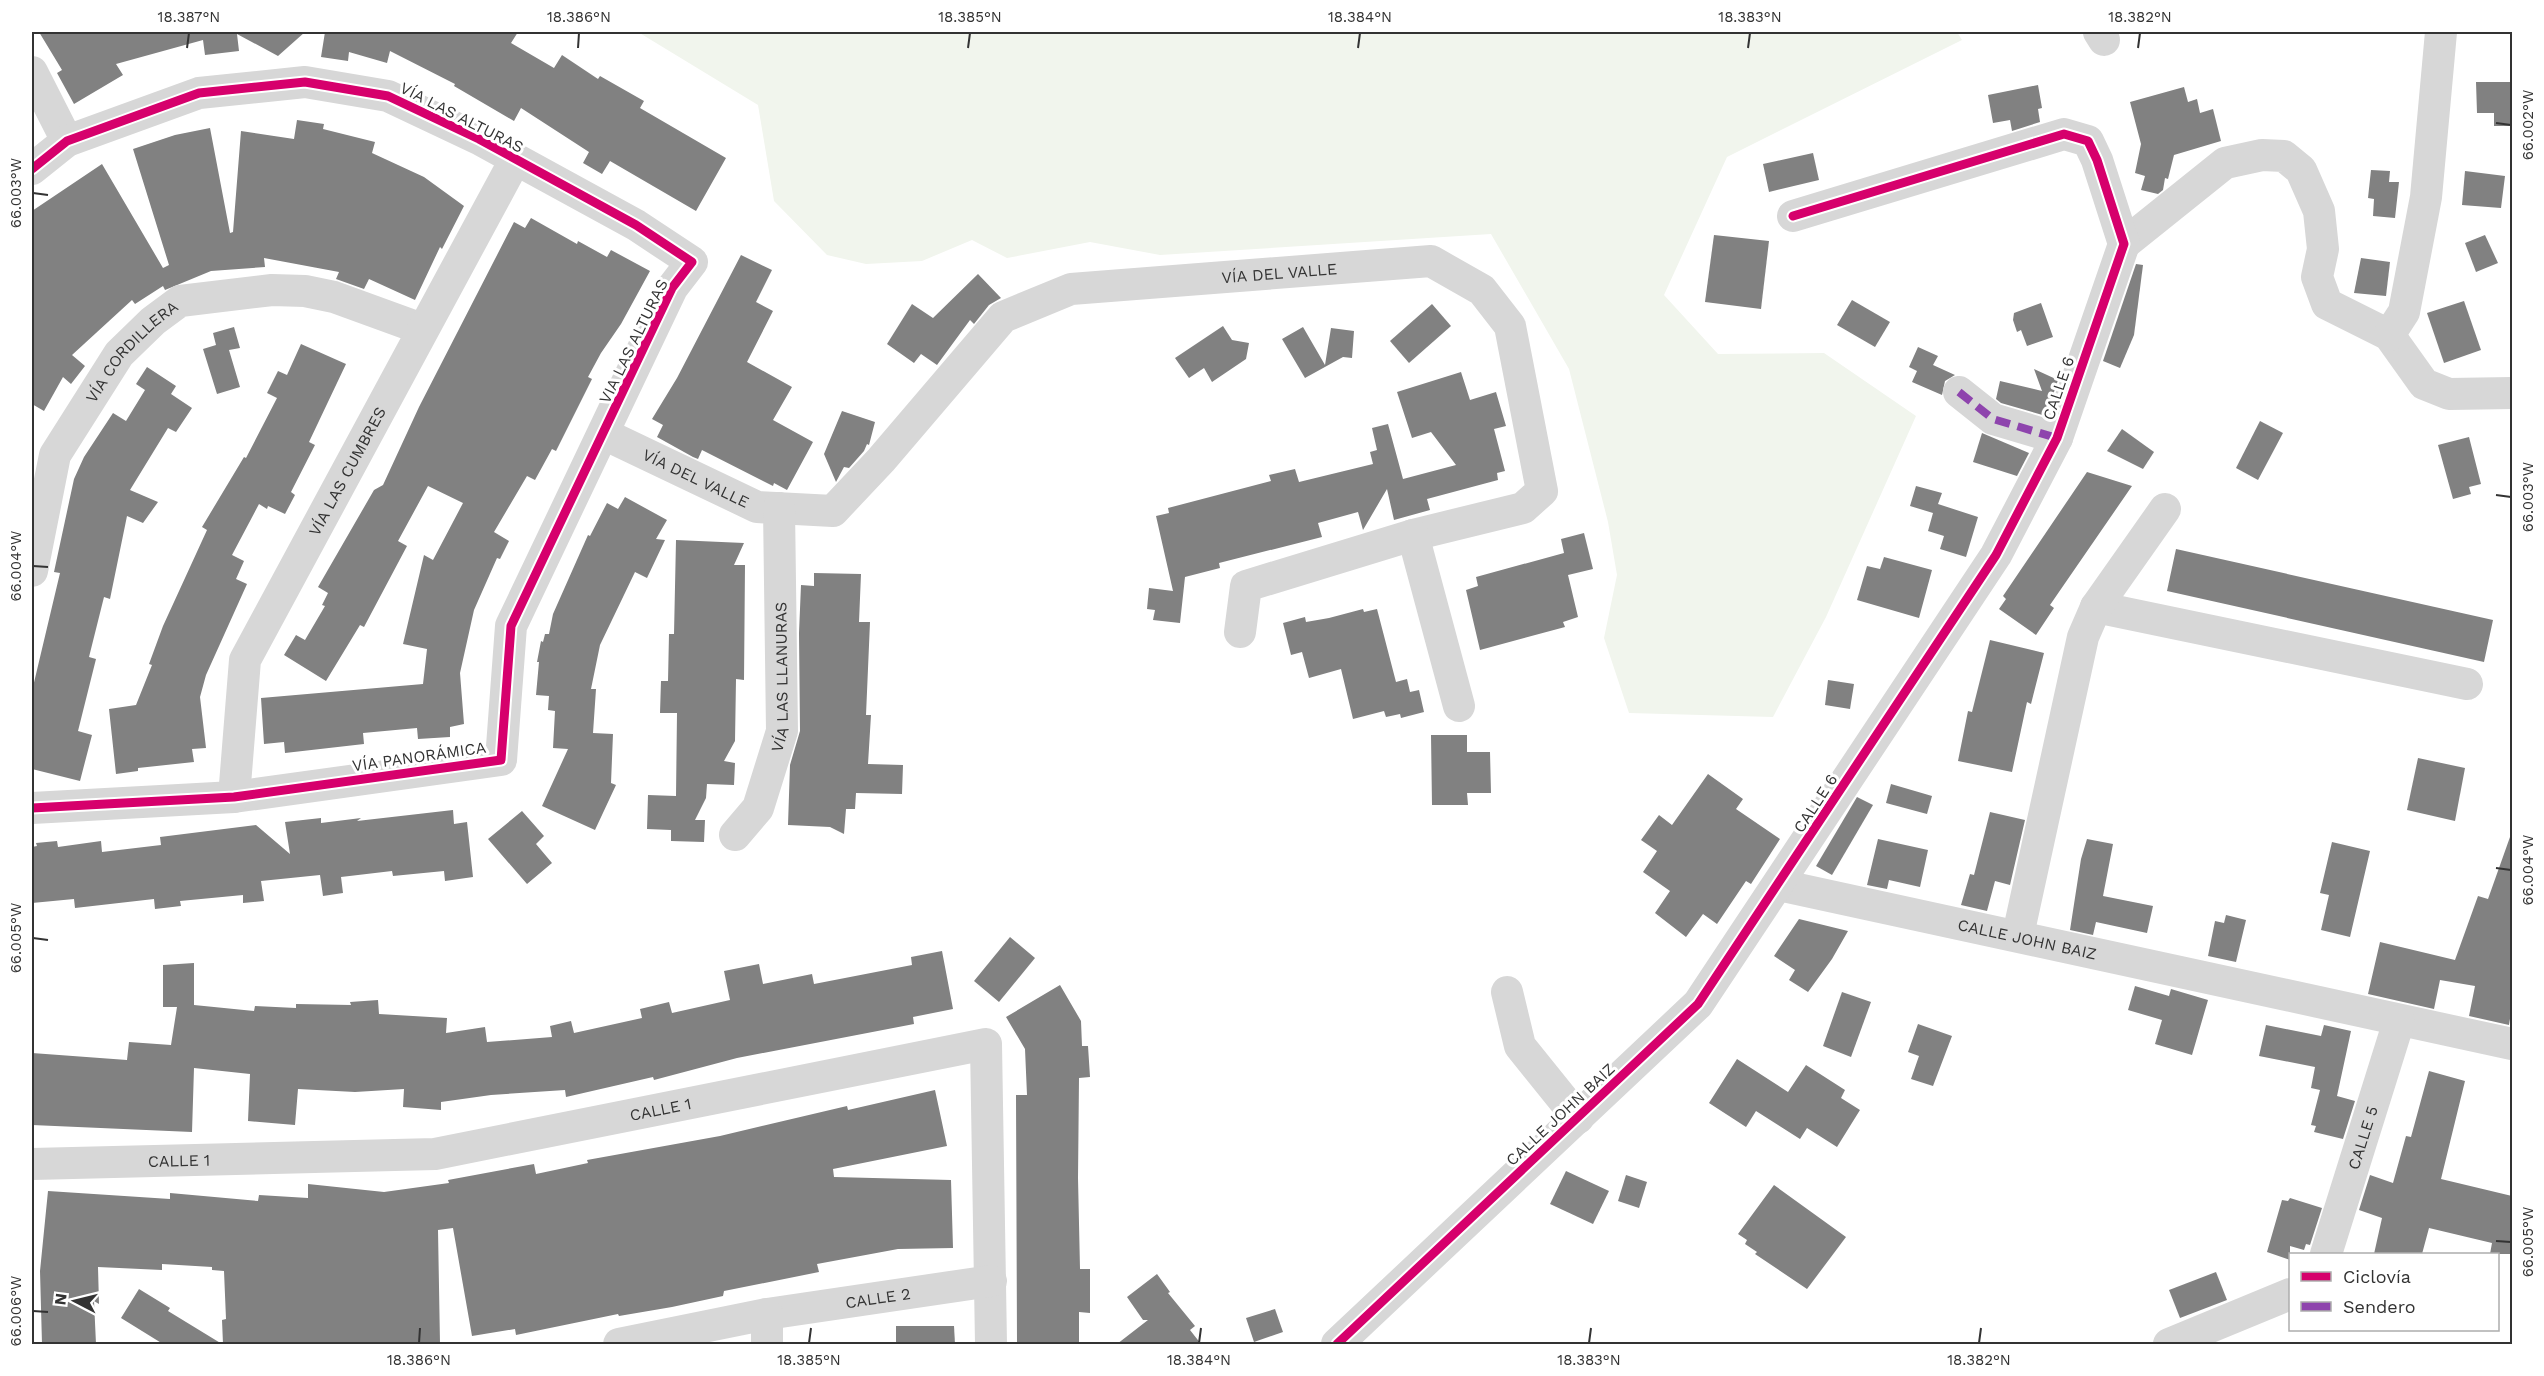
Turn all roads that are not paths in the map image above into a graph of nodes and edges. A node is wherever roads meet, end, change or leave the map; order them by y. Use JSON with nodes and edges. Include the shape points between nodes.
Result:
{"nodes":[{"id":1,"x":2441,"y":32,"type":"edge"},
{"id":2,"x":32,"y":72,"type":"edge"},
{"id":3,"x":68,"y":141,"type":"junction"},
{"id":4,"x":515,"y":160,"type":"junction"},
{"id":5,"x":32,"y":169,"type":"edge"},
{"id":6,"x":1793,"y":216,"type":"dead end"},
{"id":7,"x":2124,"y":244,"type":"junction"},
{"id":8,"x":692,"y":262,"type":"joint"},
{"id":9,"x":422,"y":329,"type":"junction"},
{"id":10,"x":2389,"y":335,"type":"junction"},
{"id":11,"x":1959,"y":392,"type":"dead end"},
{"id":12,"x":2512,"y":393,"type":"edge"},
{"id":13,"x":604,"y":434,"type":"junction"},
{"id":14,"x":2057,"y":438,"type":"junction"},
{"id":15,"x":779,"y":508,"type":"junction"},
{"id":16,"x":2165,"y":509,"type":"dead end"},
{"id":17,"x":1413,"y":535,"type":"junction"},
{"id":18,"x":32,"y":571,"type":"edge"},
{"id":19,"x":2096,"y":607,"type":"junction"},
{"id":20,"x":1240,"y":632,"type":"dead end"},
{"id":21,"x":2467,"y":684,"type":"dead end"},
{"id":22,"x":1460,"y":706,"type":"dead end"},
{"id":23,"x":234,"y":797,"type":"junction"},
{"id":24,"x":32,"y":808,"type":"edge"},
{"id":25,"x":735,"y":835,"type":"dead end"},
{"id":26,"x":1779,"y":885,"type":"junction"},
{"id":27,"x":2028,"y":937,"type":"junction"},
{"id":28,"x":1507,"y":992,"type":"dead end"},
{"id":29,"x":2399,"y":1022,"type":"junction"},
{"id":30,"x":2512,"y":1044,"type":"edge"},
{"id":31,"x":1578,"y":1118,"type":"junction"},
{"id":32,"x":32,"y":1164,"type":"edge"},
{"id":33,"x":2326,"y":1253,"type":"edge"},
{"id":34,"x":991,"y":1281,"type":"junction"},
{"id":35,"x":2289,"y":1294,"type":"edge"},
{"id":36,"x":767,"y":1329,"type":"edge"},
{"id":37,"x":619,"y":1344,"type":"edge"},
{"id":38,"x":991,"y":1344,"type":"edge"},
{"id":39,"x":1337,"y":1344,"type":"edge"},
{"id":40,"x":2169,"y":1344,"type":"edge"}],
"edges":[{"from":1,"to":10,"type":"street","via":[[2426,197],[2404,312]]},
{"from":2,"to":3,"type":"street"},
{"from":3,"to":4,"type":"street","name":"VÍA LAS ALTURAS","via":[[199,93],[305,82],[388,96]]},
{"from":3,"to":5,"type":"street","name":"VÍA LAS ALTURAS"},
{"from":4,"to":8,"type":"street","name":"VÍA LAS ALTURAS","via":[[636,225]]},
{"from":4,"to":9,"type":"street","name":"VÍA LAS CUMBRES"},
{"from":6,"to":7,"type":"street","via":[[2064,134],[2088,141]]},
{"from":7,"to":10,"type":"street","via":[[2225,163],[2262,155],[2284,156],[2301,170],[2319,211],[2323,249],[2317,277],[2327,304]]},
{"from":7,"to":14,"type":"street","name":"CALLE 6"},
{"from":8,"to":13,"type":"street","name":"VIA LAS ALTURAS","via":[[672,288]]},
{"from":9,"to":18,"type":"street","name":"VÍA CORDILLERA","via":[[334,297],[304,291],[272,290],[180,301],[118,354],[55,455]]},
{"from":9,"to":23,"type":"street","name":"VÍA LAS CUMBRES","via":[[245,660]]},
{"from":10,"to":12,"type":"street","via":[[2424,384],[2449,394]]},
{"from":11,"to":14,"type":"street","via":[[1993,419]]},
{"from":13,"to":15,"type":"street","name":"VÍA DEL VALLE","via":[[757,507]]},
{"from":13,"to":23,"type":"street","name":"VÍA PANORÁMICA","via":[[511,626],[501,760]]},
{"from":14,"to":26,"type":"street","name":"CALLE 6","via":[[1996,555]]},
{"from":15,"to":17,"type":"street","name":"VÍA DEL VALLE","via":[[833,511],[1003,316],[1071,289],[1431,261],[1482,290],[1510,326],[1542,491],[1523,508]]},
{"from":15,"to":25,"type":"street","name":"VÍA LAS LLANURAS","via":[[782,731],[758,808]]},
{"from":16,"to":19,"type":"street"},
{"from":17,"to":20,"type":"street","name":"VÍA DEL VALLE","via":[[1246,586]]},
{"from":17,"to":22,"type":"street"},
{"from":19,"to":21,"type":"street"},
{"from":19,"to":27,"type":"street","via":[[2083,637],[2053,781],[2063,810],[2062,825]]},
{"from":23,"to":24,"type":"street","name":"VÍA PANORÁMICA"},
{"from":26,"to":27,"type":"street","name":"CALLE JOHN BAIZ"},
{"from":26,"to":31,"type":"street","name":"CALLE JOHN BAIZ","via":[[1698,1004]]},
{"from":27,"to":29,"type":"street","name":"CALLE JOHN BAIZ"},
{"from":28,"to":31,"type":"street","via":[[1520,1046]]},
{"from":29,"to":30,"type":"street","name":"CALLE JOHN BAIZ"},
{"from":29,"to":33,"type":"street","name":"CALLE 5"},
{"from":31,"to":39,"type":"street","name":"CALLE JOHN BAIZ"},
{"from":32,"to":34,"type":"street","name":"CALLE 1","via":[[435,1154],[986,1044]]},
{"from":34,"to":36,"type":"street","name":"CALLE 2"},
{"from":34,"to":38,"type":"street","name":"CALLE 1"},
{"from":35,"to":40,"type":"street"},
{"from":36,"to":37,"type":"street","name":"CALLE 2"}]}
